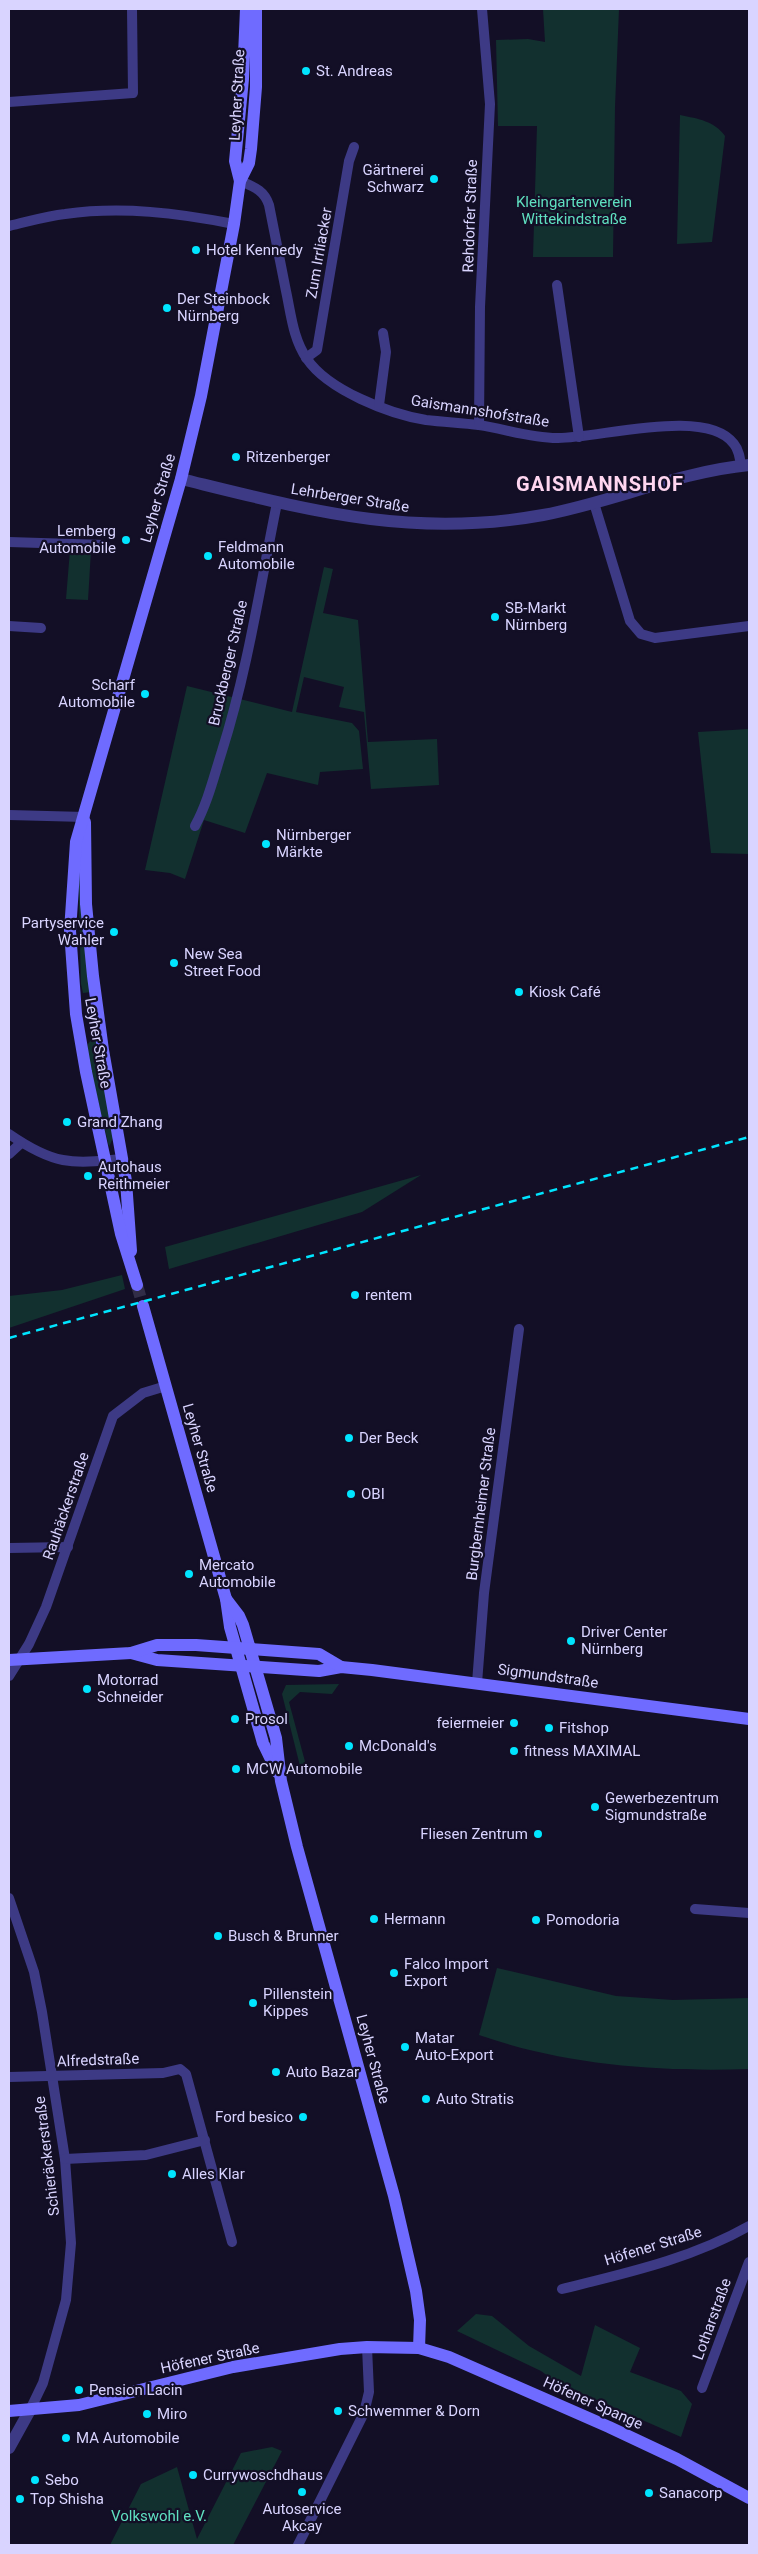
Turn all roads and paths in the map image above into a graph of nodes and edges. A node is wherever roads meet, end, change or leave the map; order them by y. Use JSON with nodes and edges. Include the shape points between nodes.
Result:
{"nodes":[{"id":1,"x":132,"y":9,"type":"edge"},
{"id":2,"x":246,"y":9,"type":"edge"},
{"id":3,"x":256,"y":9,"type":"edge"},
{"id":4,"x":482,"y":9,"type":"edge"},
{"id":5,"x":9,"y":102,"type":"edge"},
{"id":6,"x":354,"y":147,"type":"dead end"},
{"id":7,"x":240,"y":181,"type":"junction"},
{"id":8,"x":234,"y":224,"type":"junction"},
{"id":9,"x":9,"y":226,"type":"edge"},
{"id":10,"x":557,"y":285,"type":"dead end"},
{"id":11,"x":383,"y":333,"type":"dead end"},
{"id":12,"x":306,"y":358,"type":"junction"},
{"id":13,"x":378,"y":405,"type":"junction"},
{"id":14,"x":479,"y":425,"type":"junction"},
{"id":15,"x":579,"y":437,"type":"junction"},
{"id":16,"x":745,"y":465,"type":"edge"},
{"id":17,"x":181,"y":479,"type":"junction"},
{"id":18,"x":277,"y":502,"type":"junction"},
{"id":19,"x":594,"y":503,"type":"junction"},
{"id":20,"x":9,"y":542,"type":"edge"},
{"id":21,"x":105,"y":545,"type":"dead end"},
{"id":22,"x":9,"y":626,"type":"edge"},
{"id":23,"x":749,"y":626,"type":"edge"},
{"id":24,"x":41,"y":628,"type":"dead end"},
{"id":25,"x":9,"y":815,"type":"edge"},
{"id":26,"x":85,"y":817,"type":"junction"},
{"id":27,"x":195,"y":826,"type":"dead end"},
{"id":28,"x":9,"y":1134,"type":"edge"},
{"id":29,"x":21,"y":1143,"type":"junction"},
{"id":30,"x":9,"y":1154,"type":"edge"},
{"id":31,"x":122,"y":1159,"type":"junction"},
{"id":32,"x":105,"y":1160,"type":"junction"},
{"id":33,"x":133,"y":1271,"type":"junction"},
{"id":34,"x":137,"y":1285,"type":"tunnel mouth"},
{"id":35,"x":142,"y":1306,"type":"tunnel mouth"},
{"id":36,"x":519,"y":1329,"type":"dead end"},
{"id":37,"x":166,"y":1386,"type":"junction"},
{"id":38,"x":68,"y":1547,"type":"junction"},
{"id":39,"x":9,"y":1548,"type":"edge"},
{"id":40,"x":226,"y":1599,"type":"junction"},
{"id":41,"x":236,"y":1648,"type":"junction"},
{"id":42,"x":251,"y":1649,"type":"junction"},
{"id":43,"x":131,"y":1653,"type":"junction"},
{"id":44,"x":14,"y":1660,"type":"edge"},
{"id":45,"x":241,"y":1665,"type":"junction"},
{"id":46,"x":256,"y":1666,"type":"junction"},
{"id":47,"x":341,"y":1667,"type":"junction"},
{"id":48,"x":9,"y":1676,"type":"edge"},
{"id":49,"x":477,"y":1683,"type":"junction"},
{"id":50,"x":749,"y":1719,"type":"edge"},
{"id":51,"x":281,"y":1781,"type":"junction"},
{"id":52,"x":9,"y":1898,"type":"edge"},
{"id":53,"x":695,"y":1909,"type":"dead end"},
{"id":54,"x":749,"y":1913,"type":"edge"},
{"id":55,"x":9,"y":2077,"type":"edge"},
{"id":56,"x":51,"y":2077,"type":"junction"},
{"id":57,"x":205,"y":2140,"type":"junction"},
{"id":58,"x":65,"y":2159,"type":"junction"},
{"id":59,"x":749,"y":2227,"type":"edge"},
{"id":60,"x":232,"y":2242,"type":"dead end"},
{"id":61,"x":749,"y":2262,"type":"edge"},
{"id":62,"x":562,"y":2289,"type":"dead end"},
{"id":63,"x":368,"y":2347,"type":"junction"},
{"id":64,"x":419,"y":2348,"type":"junction"},
{"id":65,"x":702,"y":2388,"type":"dead end"},
{"id":66,"x":30,"y":2410,"type":"junction"},
{"id":67,"x":9,"y":2411,"type":"edge"},
{"id":68,"x":9,"y":2448,"type":"edge"},
{"id":69,"x":749,"y":2498,"type":"edge"},
{"id":70,"x":298,"y":2545,"type":"edge"}],
"edges":[{"from":1,"to":5,"type":"street","via":[[133,94]]},
{"from":2,"to":7,"type":"main road","name":"Leyher Straße","via":[[236,161]]},
{"from":3,"to":7,"type":"main road","name":"Leyher Straße","via":[[254,120],[248,163]]},
{"from":4,"to":14,"type":"street","name":"Rehdorfer Straße","via":[[490,104],[480,307]]},
{"from":6,"to":12,"type":"street","name":"Zum Irrliacker","via":[[317,350]]},
{"from":7,"to":8,"type":"main road","name":"Leyher Straße"},
{"from":7,"to":12,"type":"street","name":"Gaismannshofstraße","via":[[260,190],[267,200],[296,336]]},
{"from":8,"to":9,"type":"street","via":[[167,212],[115,210],[65,214]]},
{"from":8,"to":17,"type":"main road","name":"Leyher Straße","via":[[204,381]]},
{"from":10,"to":15,"type":"street"},
{"from":11,"to":13,"type":"street","via":[[386,352]]},
{"from":12,"to":13,"type":"street","name":"Gaismannshofstraße","via":[[326,380]]},
{"from":13,"to":14,"type":"street","name":"Gaismannshofstraße","via":[[424,419]]},
{"from":14,"to":15,"type":"street","name":"Gaismannshofstraße","via":[[548,437]]},
{"from":15,"to":16,"type":"street","name":"Gaismannshofstraße","via":[[650,427],[699,428],[730,440]]},
{"from":16,"to":19,"type":"street","name":"Lehrberger Straße","via":[[694,474]]},
{"from":17,"to":18,"type":"street","name":"Lehrberger Straße"},
{"from":17,"to":26,"type":"main road","name":"Leyher Straße","via":[[102,747]]},
{"from":18,"to":19,"type":"street","name":"Lehrberger Straße","via":[[358,519],[430,525],[504,521]]},
{"from":18,"to":27,"type":"street","name":"Bruckberger Straße","via":[[248,656],[204,809]]},
{"from":19,"to":23,"type":"street","via":[[630,621],[641,634],[655,638]]},
{"from":20,"to":21,"type":"street"},
{"from":22,"to":24,"type":"street"},
{"from":25,"to":26,"type":"street"},
{"from":26,"to":31,"type":"main road","name":"Leyher Straße","via":[[86,904],[93,976]]},
{"from":26,"to":32,"type":"main road","name":"Leyher Straße","via":[[76,842],[72,879],[71,966],[79,1034]]},
{"from":28,"to":29,"type":"street"},
{"from":29,"to":30,"type":"street"},
{"from":29,"to":32,"type":"street","via":[[59,1161]]},
{"from":31,"to":32,"type":"street"},
{"from":31,"to":33,"type":"main road","name":"Leyher Straße","via":[[129,1204]]},
{"from":32,"to":33,"type":"main road","name":"Leyher Straße"},
{"from":33,"to":34,"type":"main road","name":"Leyher Straße"},
{"from":35,"to":37,"type":"main road","name":"Leyher Straße"},
{"from":36,"to":49,"type":"street","name":"Burgbernheimer Straße","via":[[484,1593]]},
{"from":37,"to":38,"type":"street","name":"Rauhäckerstraße","via":[[143,1393],[113,1416]]},
{"from":37,"to":40,"type":"main road","name":"Leyher Straße"},
{"from":38,"to":39,"type":"street"},
{"from":38,"to":44,"type":"street","name":"Rauhäckerstraße","via":[[37,1628]]},
{"from":40,"to":41,"type":"main road","name":"Leyher Straße"},
{"from":40,"to":42,"type":"main road","name":"Leyher Straße","via":[[239,1616]]},
{"from":41,"to":42,"type":"main road","name":"Sigmundstraße"},
{"from":41,"to":43,"type":"main road","name":"Sigmundstraße","via":[[157,1645]]},
{"from":41,"to":45,"type":"main road","name":"Leyher Straße"},
{"from":42,"to":46,"type":"main road","name":"Leyher Straße"},
{"from":42,"to":47,"type":"main road","name":"Sigmundstraße","via":[[319,1654]]},
{"from":43,"to":44,"type":"main road","name":"Sigmundstraße"},
{"from":43,"to":45,"type":"main road","name":"Sigmundstraße","via":[[157,1660]]},
{"from":44,"to":48,"type":"street","name":"Rauhäckerstraße"},
{"from":45,"to":46,"type":"main road","name":"Sigmundstraße"},
{"from":45,"to":51,"type":"main road","name":"Leyher Straße","via":[[263,1743]]},
{"from":46,"to":47,"type":"main road","name":"Sigmundstraße","via":[[319,1671]]},
{"from":46,"to":51,"type":"main road","name":"Leyher Straße","via":[[276,1738]]},
{"from":47,"to":49,"type":"main road","name":"Sigmundstraße"},
{"from":49,"to":50,"type":"main road","name":"Sigmundstraße"},
{"from":51,"to":64,"type":"main road","name":"Leyher Straße","via":[[398,2213],[416,2291]]},
{"from":52,"to":56,"type":"street","name":"Schieräckerstraße","via":[[34,1972]]},
{"from":53,"to":54,"type":"street"},
{"from":55,"to":56,"type":"street","name":"Alfredstraße"},
{"from":56,"to":57,"type":"street","name":"Alfredstraße","via":[[163,2073],[180,2069],[186,2074]]},
{"from":56,"to":58,"type":"street","name":"Schieräckerstraße"},
{"from":57,"to":58,"type":"street","via":[[146,2155]]},
{"from":57,"to":60,"type":"street"},
{"from":58,"to":66,"type":"street","name":"Schieräckerstraße","via":[[71,2243],[66,2300],[43,2383]]},
{"from":59,"to":62,"type":"street","name":"Höfener Straße","via":[[703,2249],[652,2266]]},
{"from":61,"to":65,"type":"street","name":"Lotharstraße"},
{"from":63,"to":64,"type":"main road","name":"Höfener Straße"},
{"from":63,"to":66,"type":"main road","name":"Höfener Straße","via":[[253,2363],[90,2403]]},
{"from":63,"to":70,"type":"street","via":[[369,2392],[364,2413]]},
{"from":64,"to":69,"type":"main road","name":"Höfener Spange","via":[[448,2357],[620,2432]]},
{"from":66,"to":67,"type":"main road","name":"Höfener Straße"},
{"from":66,"to":68,"type":"street"}]}
